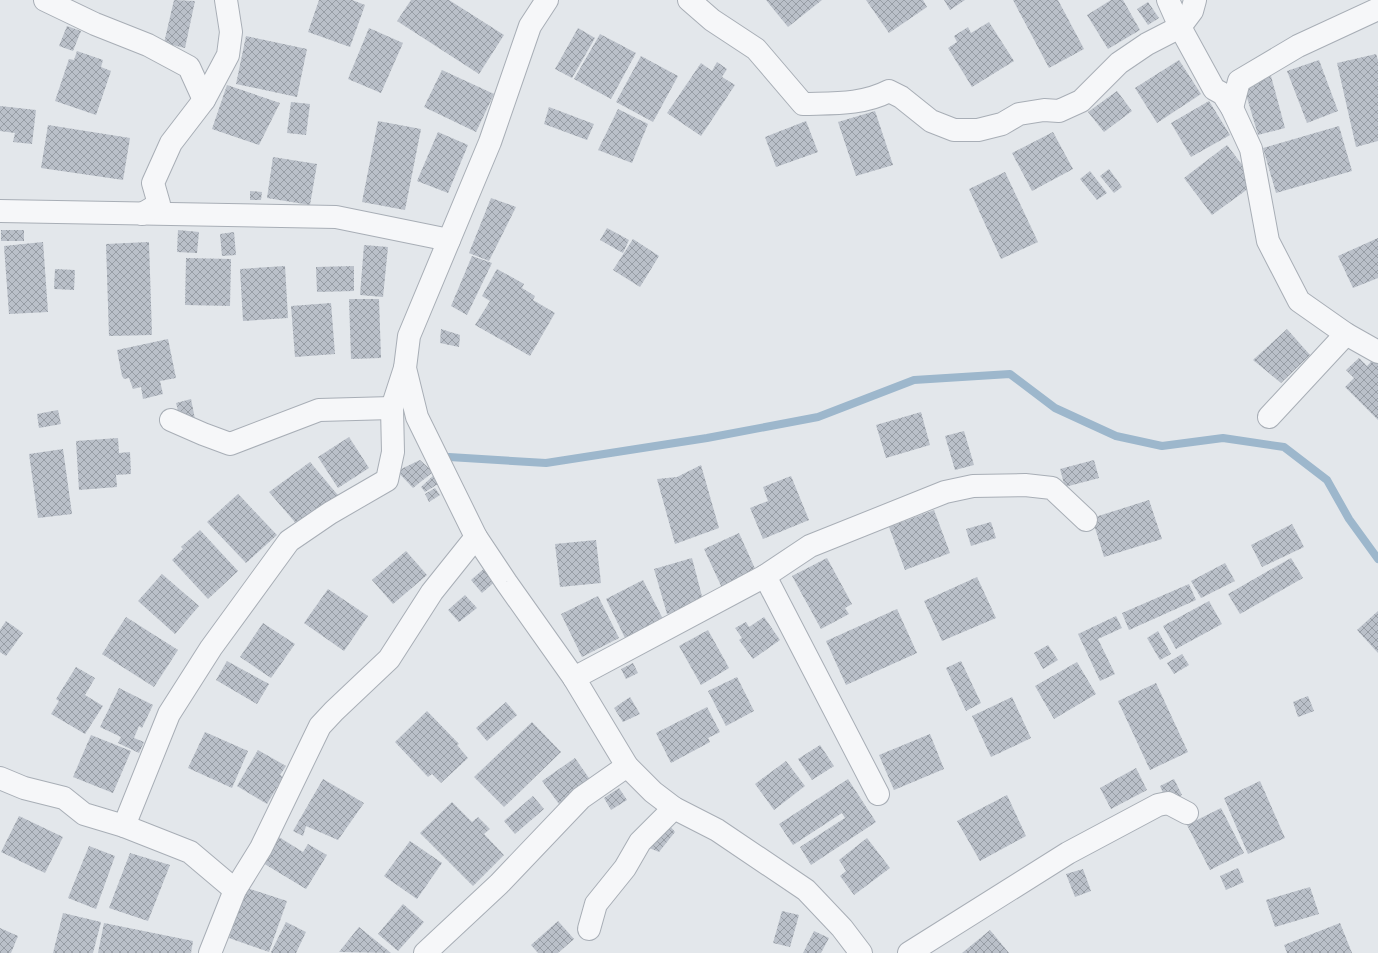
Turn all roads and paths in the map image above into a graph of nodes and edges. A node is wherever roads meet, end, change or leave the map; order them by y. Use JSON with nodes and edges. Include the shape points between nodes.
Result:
{"nodes":[{"id":1,"x":45,"y":0,"type":"edge"},
{"id":2,"x":226,"y":0,"type":"edge"},
{"id":3,"x":548,"y":0,"type":"edge"},
{"id":4,"x":689,"y":0,"type":"edge"},
{"id":5,"x":1168,"y":0,"type":"edge"},
{"id":6,"x":1196,"y":0,"type":"edge"},
{"id":7,"x":1378,"y":9,"type":"edge"},
{"id":8,"x":1180,"y":27,"type":"junction"},
{"id":9,"x":204,"y":100,"type":"junction"},
{"id":10,"x":1232,"y":108,"type":"junction"},
{"id":11,"x":0,"y":211,"type":"edge"},
{"id":12,"x":142,"y":214,"type":"junction"},
{"id":13,"x":449,"y":240,"type":"junction"},
{"id":14,"x":1346,"y":334,"type":"junction"},
{"id":15,"x":1378,"y":352,"type":"edge"},
{"id":16,"x":405,"y":368,"type":"junction"},
{"id":17,"x":392,"y":408,"type":"junction"},
{"id":18,"x":1269,"y":417,"type":"dead end"},
{"id":19,"x":171,"y":420,"type":"dead end"},
{"id":20,"x":1086,"y":520,"type":"dead end"},
{"id":21,"x":476,"y":537,"type":"junction"},
{"id":22,"x":765,"y":576,"type":"junction"},
{"id":23,"x":574,"y":678,"type":"junction"},
{"id":24,"x":628,"y":766,"type":"junction"},
{"id":25,"x":0,"y":778,"type":"edge"},
{"id":26,"x":878,"y":794,"type":"dead end"},
{"id":27,"x":674,"y":808,"type":"junction"},
{"id":28,"x":1187,"y":813,"type":"dead end"},
{"id":29,"x":124,"y":826,"type":"junction"},
{"id":30,"x":235,"y":890,"type":"junction"},
{"id":31,"x":589,"y":929,"type":"dead end"},
{"id":32,"x":425,"y":952,"type":"edge"},
{"id":33,"x":210,"y":953,"type":"edge"},
{"id":34,"x":861,"y":953,"type":"edge"},
{"id":35,"x":909,"y":953,"type":"edge"}],
"edges":[{"from":1,"to":9,"type":"street","via":[[148,45],[189,67]]},
{"from":2,"to":9,"type":"street","via":[[231,32],[228,55]]},
{"from":3,"to":13,"type":"street","via":[[530,26],[490,142]]},
{"from":4,"to":8,"type":"street","via":[[712,20],[756,49],[803,104],[874,99],[889,91],[901,97],[931,121],[954,130],[978,130],[1002,124],[1019,114],[1044,110],[1059,111],[1081,101],[1119,63],[1146,44]]},
{"from":5,"to":8,"type":"street"},
{"from":6,"to":8,"type":"street","via":[[1192,11]]},
{"from":7,"to":10,"type":"street","via":[[1298,46],[1239,81]]},
{"from":8,"to":10,"type":"street","via":[[1214,89],[1223,94]]},
{"from":9,"to":12,"type":"street","via":[[171,143],[154,183],[159,204]]},
{"from":10,"to":14,"type":"street","via":[[1251,149],[1268,241],[1299,301]]},
{"from":11,"to":12,"type":"street"},
{"from":12,"to":13,"type":"street","via":[[336,217]]},
{"from":13,"to":16,"type":"street","via":[[409,336]]},
{"from":14,"to":15,"type":"street"},
{"from":14,"to":18,"type":"street"},
{"from":16,"to":17,"type":"street"},
{"from":16,"to":21,"type":"street","via":[[417,417]]},
{"from":17,"to":19,"type":"street","via":[[319,410],[230,444]]},
{"from":17,"to":29,"type":"street","via":[[393,452],[387,480],[356,496],[289,541],[211,648],[170,714]]},
{"from":20,"to":22,"type":"street","via":[[1052,488],[973,486],[945,492],[810,546]]},
{"from":21,"to":23,"type":"street"},
{"from":21,"to":30,"type":"street","via":[[432,592],[389,659],[320,726],[261,848]]},
{"from":22,"to":23,"type":"street"},
{"from":22,"to":26,"type":"street"},
{"from":23,"to":24,"type":"street"},
{"from":24,"to":27,"type":"street","via":[[653,792]]},
{"from":24,"to":32,"type":"street","via":[[581,798],[499,884]]},
{"from":25,"to":29,"type":"street","via":[[24,788],[64,798],[84,814]]},
{"from":27,"to":31,"type":"street","via":[[640,842],[625,868],[596,904]]},
{"from":27,"to":34,"type":"street","via":[[717,830],[806,890],[842,928]]},
{"from":28,"to":35,"type":"street","via":[[1168,803],[1158,805],[1068,853]]},
{"from":29,"to":30,"type":"street","via":[[190,852]]},
{"from":30,"to":33,"type":"street"}]}
